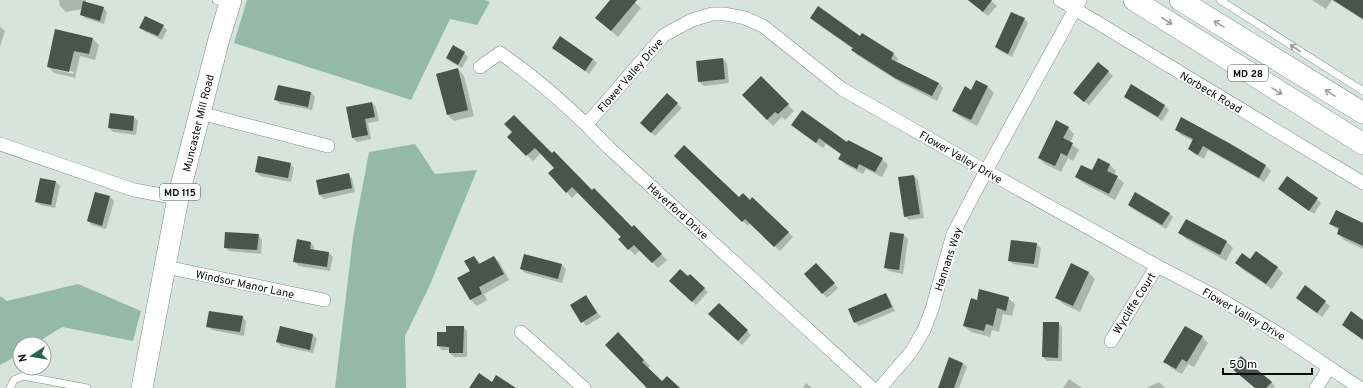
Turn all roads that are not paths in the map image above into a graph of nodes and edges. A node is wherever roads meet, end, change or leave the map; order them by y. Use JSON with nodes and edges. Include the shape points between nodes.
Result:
{"nodes":[{"id":1,"x":1060,"y":0,"type":"edge"},
{"id":2,"x":1134,"y":0,"type":"edge"},
{"id":3,"x":1180,"y":0,"type":"edge"},
{"id":4,"x":1220,"y":0,"type":"edge"},
{"id":5,"x":225,"y":1,"type":"edge"},
{"id":6,"x":1078,"y":4,"type":"edge"},
{"id":7,"x":480,"y":67,"type":"dead end"},
{"id":8,"x":1363,"y":91,"type":"edge"},
{"id":9,"x":200,"y":113,"type":"junction"},
{"id":10,"x":1363,"y":113,"type":"edge"},
{"id":11,"x":587,"y":124,"type":"junction"},
{"id":12,"x":0,"y":144,"type":"edge"},
{"id":13,"x":1363,"y":144,"type":"edge"},
{"id":14,"x":328,"y":146,"type":"dead end"},
{"id":15,"x":986,"y":171,"type":"junction"},
{"id":16,"x":1363,"y":183,"type":"edge"},
{"id":17,"x":178,"y":198,"type":"junction"},
{"id":18,"x":1157,"y":266,"type":"junction"},
{"id":19,"x":166,"y":268,"type":"junction"},
{"id":20,"x":324,"y":300,"type":"dead end"},
{"id":21,"x":521,"y":332,"type":"dead end"},
{"id":22,"x":1111,"y":341,"type":"dead end"},
{"id":23,"x":1329,"y":368,"type":"junction"},
{"id":24,"x":10,"y":388,"type":"edge"},
{"id":25,"x":87,"y":388,"type":"edge"},
{"id":26,"x":142,"y":388,"type":"edge"},
{"id":27,"x":584,"y":388,"type":"edge"},
{"id":28,"x":872,"y":388,"type":"edge"},
{"id":29,"x":880,"y":388,"type":"edge"},
{"id":30,"x":1316,"y":388,"type":"edge"},
{"id":31,"x":1360,"y":388,"type":"edge"}],
"edges":[{"from":1,"to":6,"type":"street","name":"Norbeck Road"},
{"from":2,"to":13,"type":"main road","number":"MD 28","one_way":true},
{"from":10,"to":3,"type":"main road","number":"MD 28","one_way":true},
{"from":8,"to":4,"type":"lane","one_way":true},
{"from":5,"to":9,"type":"main road","name":"Muncaster Mill Road","number":"MD 115","via":[[219,38]]},
{"from":6,"to":15,"type":"street","name":"Hannans Way"},
{"from":6,"to":16,"type":"street","name":"Norbeck Road","via":[[1150,56]]},
{"from":7,"to":11,"type":"street","name":"Haverford Drive","via":[[500,53],[526,71]]},
{"from":9,"to":14,"type":"street"},
{"from":9,"to":17,"type":"main road","name":"Muncaster Mill Road","number":"MD 115"},
{"from":11,"to":15,"type":"street","name":"Flower Valley Drive","via":[[664,35],[692,20],[712,14],[725,14],[745,18],[763,26],[842,89]]},
{"from":11,"to":28,"type":"street","name":"Haverford Drive","via":[[608,147]]},
{"from":12,"to":17,"type":"street","via":[[134,190]]},
{"from":15,"to":18,"type":"street","name":"Flower Valley Drive"},
{"from":15,"to":29,"type":"street","name":"Hannans Way","via":[[953,234],[924,330],[911,352]]},
{"from":17,"to":19,"type":"main road","name":"Muncaster Mill Road","number":"MD 115"},
{"from":18,"to":22,"type":"street","name":"Wycliffe Court"},
{"from":18,"to":23,"type":"street","name":"Flower Valley Drive","via":[[1281,335]]},
{"from":19,"to":20,"type":"street","name":"Windsor Manor Lane"},
{"from":19,"to":26,"type":"main road","name":"Muncaster Mill Road","number":"MD 115"},
{"from":21,"to":27,"type":"street"},
{"from":23,"to":30,"type":"street"},
{"from":23,"to":31,"type":"street","name":"Flower Valley Drive"},
{"from":24,"to":25,"type":"lane","via":[[14,380],[23,376]]}]}
